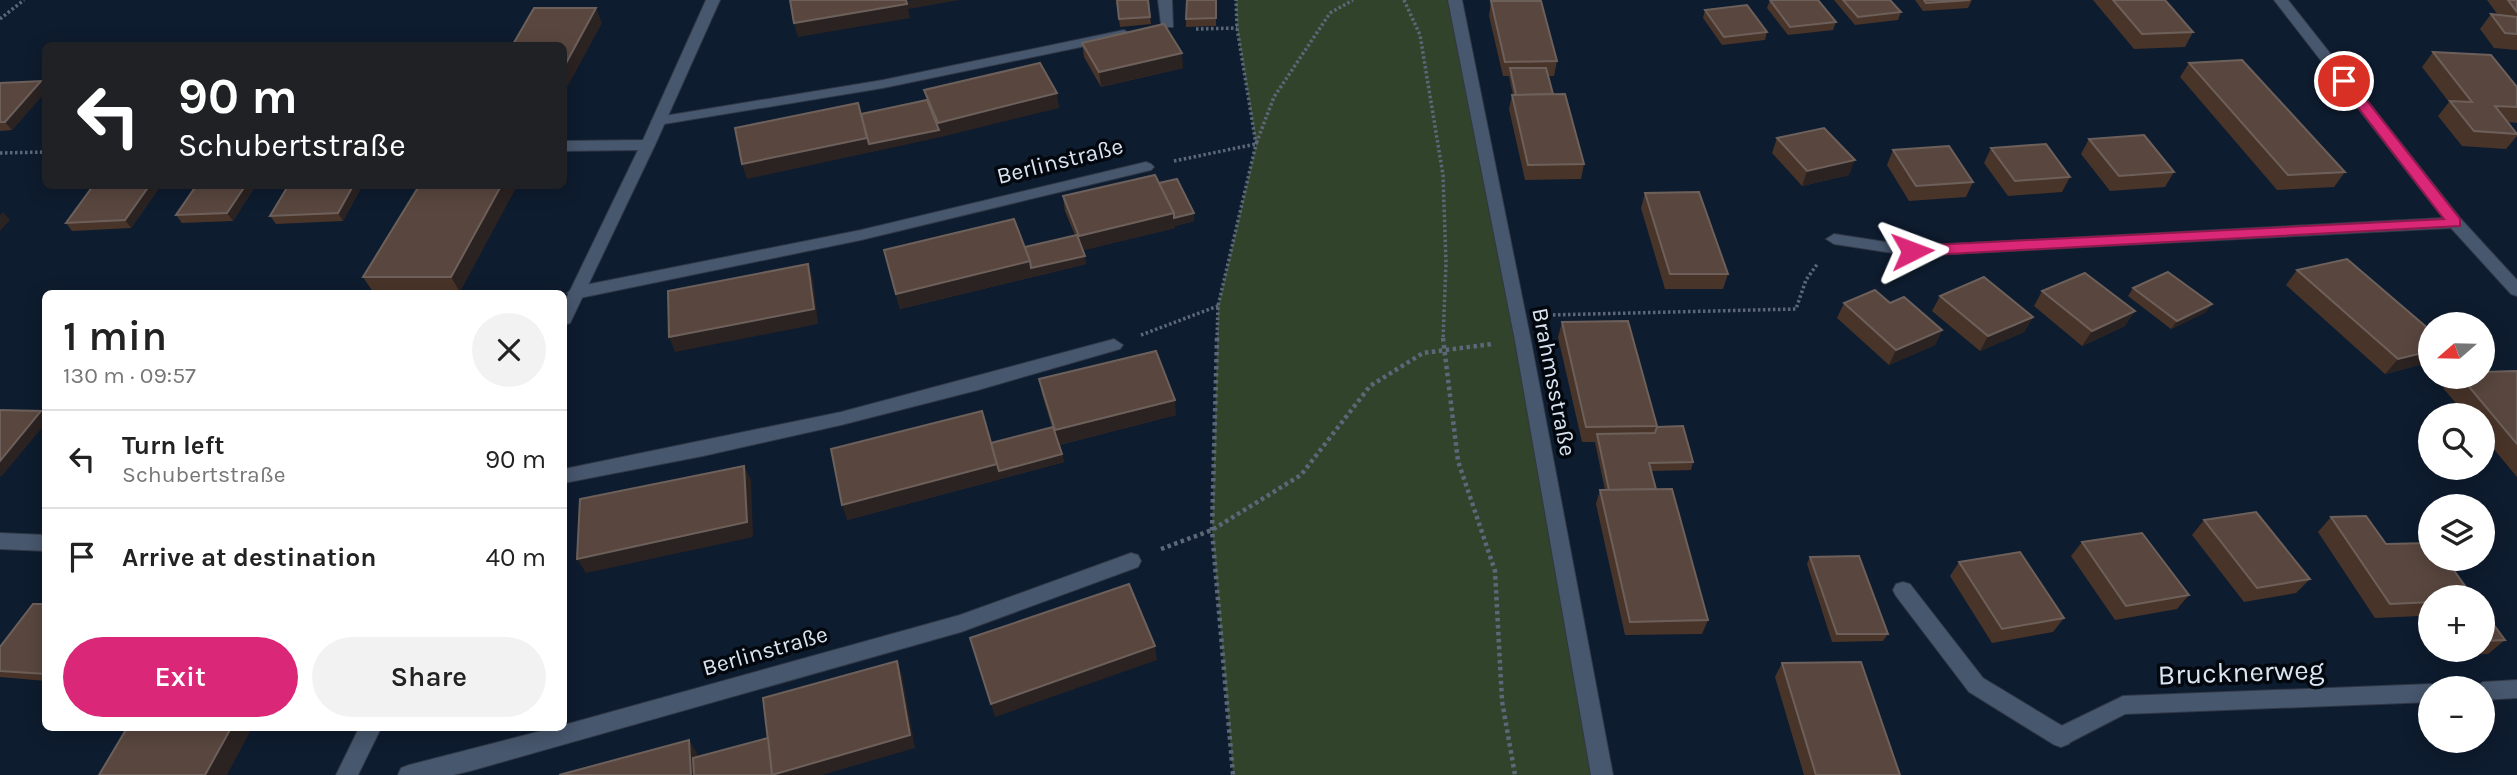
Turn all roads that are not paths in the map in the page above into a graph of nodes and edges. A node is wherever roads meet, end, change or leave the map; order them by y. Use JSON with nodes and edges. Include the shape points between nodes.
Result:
{"nodes":[{"id":1,"x":713,"y":0,"type":"edge"},
{"id":2,"x":1165,"y":0,"type":"edge"},
{"id":3,"x":1455,"y":0,"type":"edge"},
{"id":4,"x":2281,"y":0,"type":"edge"},
{"id":5,"x":1168,"y":24,"type":"edge"},
{"id":6,"x":1127,"y":33,"type":"edge"},
{"id":7,"x":658,"y":121,"type":"junction"},
{"id":8,"x":648,"y":145,"type":"junction"},
{"id":9,"x":567,"y":146,"type":"edge"},
{"id":10,"x":1146,"y":167,"type":"road end"},
{"id":11,"x":2455,"y":223,"type":"junction"},
{"id":12,"x":1834,"y":239,"type":"road end"},
{"id":13,"x":2517,"y":289,"type":"edge"},
{"id":14,"x":575,"y":293,"type":"junction"},
{"id":15,"x":567,"y":311,"type":"edge"},
{"id":16,"x":1114,"y":345,"type":"road end"},
{"id":17,"x":567,"y":475,"type":"edge"},
{"id":18,"x":0,"y":541,"type":"edge"},
{"id":19,"x":42,"y":543,"type":"edge"},
{"id":20,"x":1131,"y":561,"type":"road end"},
{"id":21,"x":1903,"y":590,"type":"dead end"},
{"id":22,"x":2517,"y":690,"type":"edge"},
{"id":23,"x":2495,"y":691,"type":"edge"},
{"id":24,"x":2418,"y":694,"type":"edge"},
{"id":25,"x":369,"y":731,"type":"edge"},
{"id":26,"x":347,"y":775,"type":"edge"},
{"id":27,"x":409,"y":775,"type":"edge"},
{"id":28,"x":1602,"y":775,"type":"edge"}],
"edges":[{"from":1,"to":7,"type":"street"},
{"from":2,"to":5,"type":"street"},
{"from":3,"to":28,"type":"street","name":"Brahmsstraße"},
{"from":4,"to":11,"type":"street"},
{"from":6,"to":7,"type":"street","via":[[883,84]]},
{"from":7,"to":8,"type":"street"},
{"from":8,"to":9,"type":"street"},
{"from":8,"to":14,"type":"street"},
{"from":10,"to":14,"type":"street","name":"Berlinstraße","via":[[866,235]]},
{"from":11,"to":12,"type":"street","via":[[1912,251]]},
{"from":11,"to":13,"type":"street"},
{"from":14,"to":15,"type":"street"},
{"from":16,"to":17,"type":"street","via":[[1004,378],[657,460]]},
{"from":18,"to":19,"type":"street"},
{"from":20,"to":27,"type":"street","name":"Berlinstraße","via":[[961,623]]},
{"from":21,"to":24,"type":"street","name":"Brucknerweg","via":[[1976,685],[2061,737],[2123,705]]},
{"from":22,"to":23,"type":"street"},
{"from":25,"to":26,"type":"street"}]}
